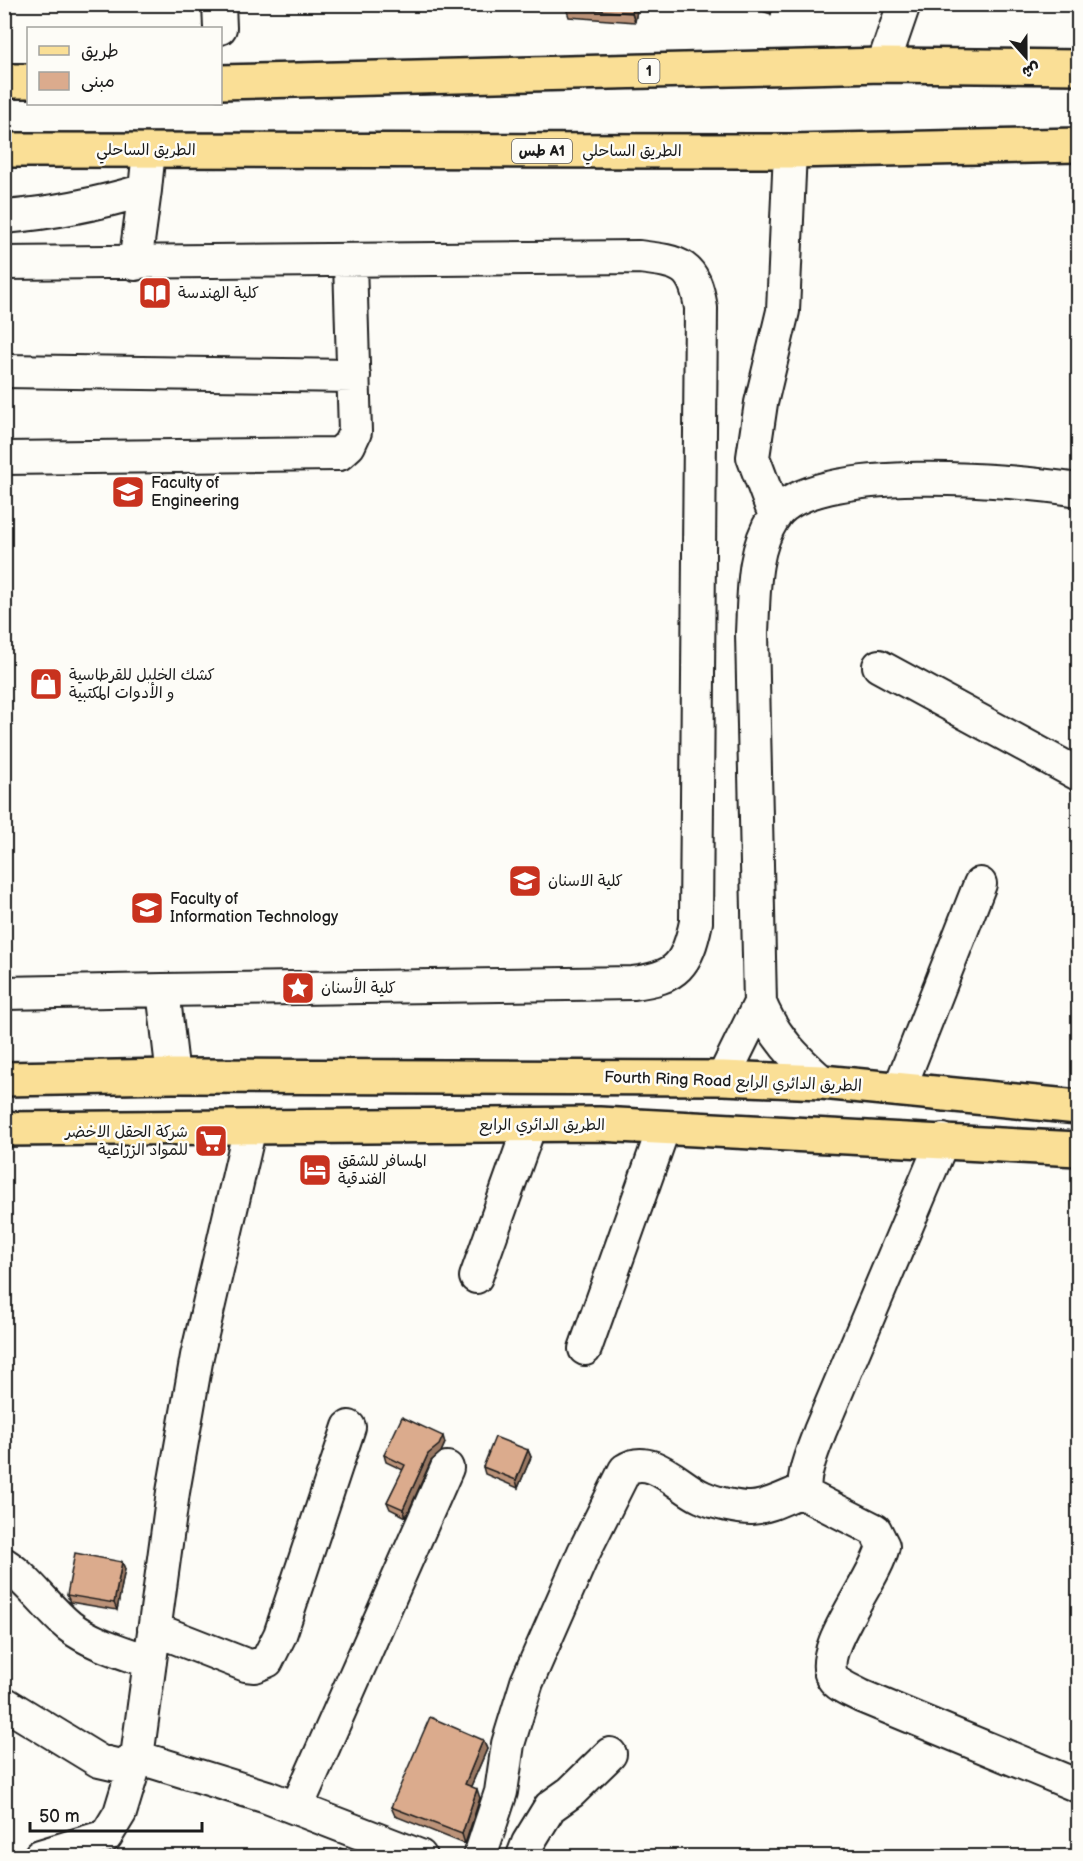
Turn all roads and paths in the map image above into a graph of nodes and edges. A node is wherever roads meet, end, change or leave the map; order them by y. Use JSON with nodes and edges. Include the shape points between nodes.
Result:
{"nodes":[{"id":1,"x":219,"y":4,"type":"edge"},
{"id":2,"x":904,"y":4,"type":"edge"},
{"id":3,"x":220,"y":27,"type":"edge"},
{"id":4,"x":883,"y":65,"type":"junction"},
{"id":5,"x":1078,"y":67,"type":"edge"},
{"id":6,"x":4,"y":81,"type":"edge"},
{"id":7,"x":27,"y":81,"type":"edge"},
{"id":8,"x":222,"y":82,"type":"edge"},
{"id":9,"x":1078,"y":145,"type":"edge"},
{"id":10,"x":4,"y":150,"type":"edge"},
{"id":11,"x":149,"y":150,"type":"junction"},
{"id":12,"x":790,"y":152,"type":"junction"},
{"id":13,"x":145,"y":190,"type":"junction"},
{"id":14,"x":4,"y":217,"type":"edge"},
{"id":15,"x":350,"y":262,"type":"junction"},
{"id":16,"x":4,"y":264,"type":"edge"},
{"id":17,"x":135,"y":264,"type":"junction"},
{"id":18,"x":4,"y":370,"type":"edge"},
{"id":19,"x":354,"y":376,"type":"junction"},
{"id":20,"x":4,"y":458,"type":"edge"},
{"id":21,"x":1078,"y":490,"type":"edge"},
{"id":22,"x":775,"y":516,"type":"junction"},
{"id":23,"x":879,"y":666,"type":"dead end"},
{"id":24,"x":1078,"y":774,"type":"edge"},
{"id":25,"x":980,"y":884,"type":"dead end"},
{"id":26,"x":163,"y":990,"type":"junction"},
{"id":27,"x":4,"y":993,"type":"edge"},
{"id":28,"x":760,"y":1003,"type":"junction"},
{"id":29,"x":173,"y":1076,"type":"junction"},
{"id":30,"x":723,"y":1078,"type":"junction"},
{"id":31,"x":4,"y":1079,"type":"edge"},
{"id":32,"x":822,"y":1082,"type":"junction"},
{"id":33,"x":899,"y":1090,"type":"junction"},
{"id":34,"x":1078,"y":1107,"type":"edge"},
{"id":35,"x":530,"y":1125,"type":"junction"},
{"id":36,"x":250,"y":1127,"type":"junction"},
{"id":37,"x":664,"y":1127,"type":"junction"},
{"id":38,"x":4,"y":1129,"type":"edge"},
{"id":39,"x":943,"y":1140,"type":"junction"},
{"id":40,"x":1078,"y":1149,"type":"edge"},
{"id":41,"x":476,"y":1277,"type":"dead end"},
{"id":42,"x":585,"y":1348,"type":"dead end"},
{"id":43,"x":349,"y":1426,"type":"dead end"},
{"id":44,"x":447,"y":1468,"type":"dead end"},
{"id":45,"x":804,"y":1490,"type":"junction"},
{"id":46,"x":4,"y":1564,"type":"edge"},
{"id":47,"x":154,"y":1629,"type":"junction"},
{"id":48,"x":150,"y":1662,"type":"junction"},
{"id":49,"x":4,"y":1703,"type":"edge"},
{"id":50,"x":610,"y":1754,"type":"dead end"},
{"id":51,"x":137,"y":1757,"type":"junction"},
{"id":52,"x":1078,"y":1786,"type":"edge"},
{"id":53,"x":297,"y":1808,"type":"junction"},
{"id":54,"x":40,"y":1857,"type":"edge"},
{"id":55,"x":420,"y":1857,"type":"edge"},
{"id":56,"x":480,"y":1857,"type":"edge"},
{"id":57,"x":523,"y":1857,"type":"edge"}],
"edges":[{"from":1,"to":3,"type":"street"},
{"from":2,"to":4,"type":"street"},
{"from":4,"to":5,"type":"main road","number":"1"},
{"from":4,"to":8,"type":"main road","number":"1"},
{"from":6,"to":7,"type":"main road"},
{"from":9,"to":12,"type":"main road","name":"الطريق الساحلي","number":"طس A1"},
{"from":10,"to":11,"type":"main road","name":"الطريق الساحلي","number":"طس A1"},
{"from":11,"to":12,"type":"main road","name":"الطريق الساحلي","number":"طس A1"},
{"from":11,"to":13,"type":"street"},
{"from":12,"to":22,"type":"street","via":[[783,311],[761,403],[753,457]]},
{"from":13,"to":14,"type":"street","via":[[76,209]]},
{"from":13,"to":17,"type":"street"},
{"from":15,"to":17,"type":"street"},
{"from":15,"to":19,"type":"street"},
{"from":15,"to":26,"type":"street","via":[[639,257],[680,264],[691,273],[701,308],[696,922],[692,940],[672,973],[659,980],[633,983]]},
{"from":16,"to":17,"type":"street"},
{"from":18,"to":19,"type":"street"},
{"from":19,"to":20,"type":"street","via":[[355,432],[339,454]]},
{"from":21,"to":22,"type":"street","via":[[1026,482],[862,482],[804,494]]},
{"from":22,"to":28,"type":"street","via":[[765,534],[755,574],[752,633]]},
{"from":23,"to":24,"type":"street"},
{"from":25,"to":33,"type":"street"},
{"from":26,"to":27,"type":"street"},
{"from":26,"to":29,"type":"street"},
{"from":28,"to":30,"type":"street"},
{"from":28,"to":32,"type":"street","via":[[783,1046]]},
{"from":29,"to":30,"type":"main road","name":"Fourth Ring Road الطريق الدائري الرابع"},
{"from":29,"to":31,"type":"main road"},
{"from":30,"to":32,"type":"main road","name":"Fourth Ring Road الطريق الدائري الرابع"},
{"from":32,"to":33,"type":"main road","name":"Fourth Ring Road الطريق الدائري الرابع"},
{"from":33,"to":34,"type":"main road","name":"Fourth Ring Road الطريق الدائري الرابع"},
{"from":35,"to":36,"type":"main road","name":"الطريق الدائري الرابع"},
{"from":35,"to":37,"type":"main road","name":"الطريق الدائري الرابع"},
{"from":35,"to":41,"type":"street"},
{"from":36,"to":38,"type":"main road","name":"الطريق الدائري الرابع"},
{"from":36,"to":47,"type":"street","via":[[197,1356]]},
{"from":37,"to":39,"type":"main road","name":"الطريق الدائري الرابع"},
{"from":37,"to":42,"type":"street"},
{"from":39,"to":40,"type":"main road","name":"الطريق الدائري الرابع"},
{"from":39,"to":45,"type":"street","via":[[820,1431]]},
{"from":43,"to":47,"type":"street","via":[[280,1635],[267,1661],[246,1665]]},
{"from":44,"to":53,"type":"street"},
{"from":45,"to":52,"type":"street","via":[[808,1496],[875,1530],[883,1546],[876,1569],[834,1643],[828,1667],[834,1681],[861,1696]]},
{"from":45,"to":56,"type":"street","via":[[752,1508],[734,1506],[702,1497],[644,1465],[632,1465],[625,1470],[527,1682],[507,1744],[501,1792]]},
{"from":46,"to":48,"type":"street","via":[[70,1627],[89,1639]]},
{"from":47,"to":48,"type":"street"},
{"from":48,"to":51,"type":"street"},
{"from":49,"to":51,"type":"street","via":[[99,1761],[121,1766]]},
{"from":50,"to":57,"type":"street","via":[[572,1792],[550,1807]]},
{"from":51,"to":53,"type":"street"},
{"from":51,"to":54,"type":"street","via":[[120,1813],[106,1836]]},
{"from":53,"to":55,"type":"street"}]}
